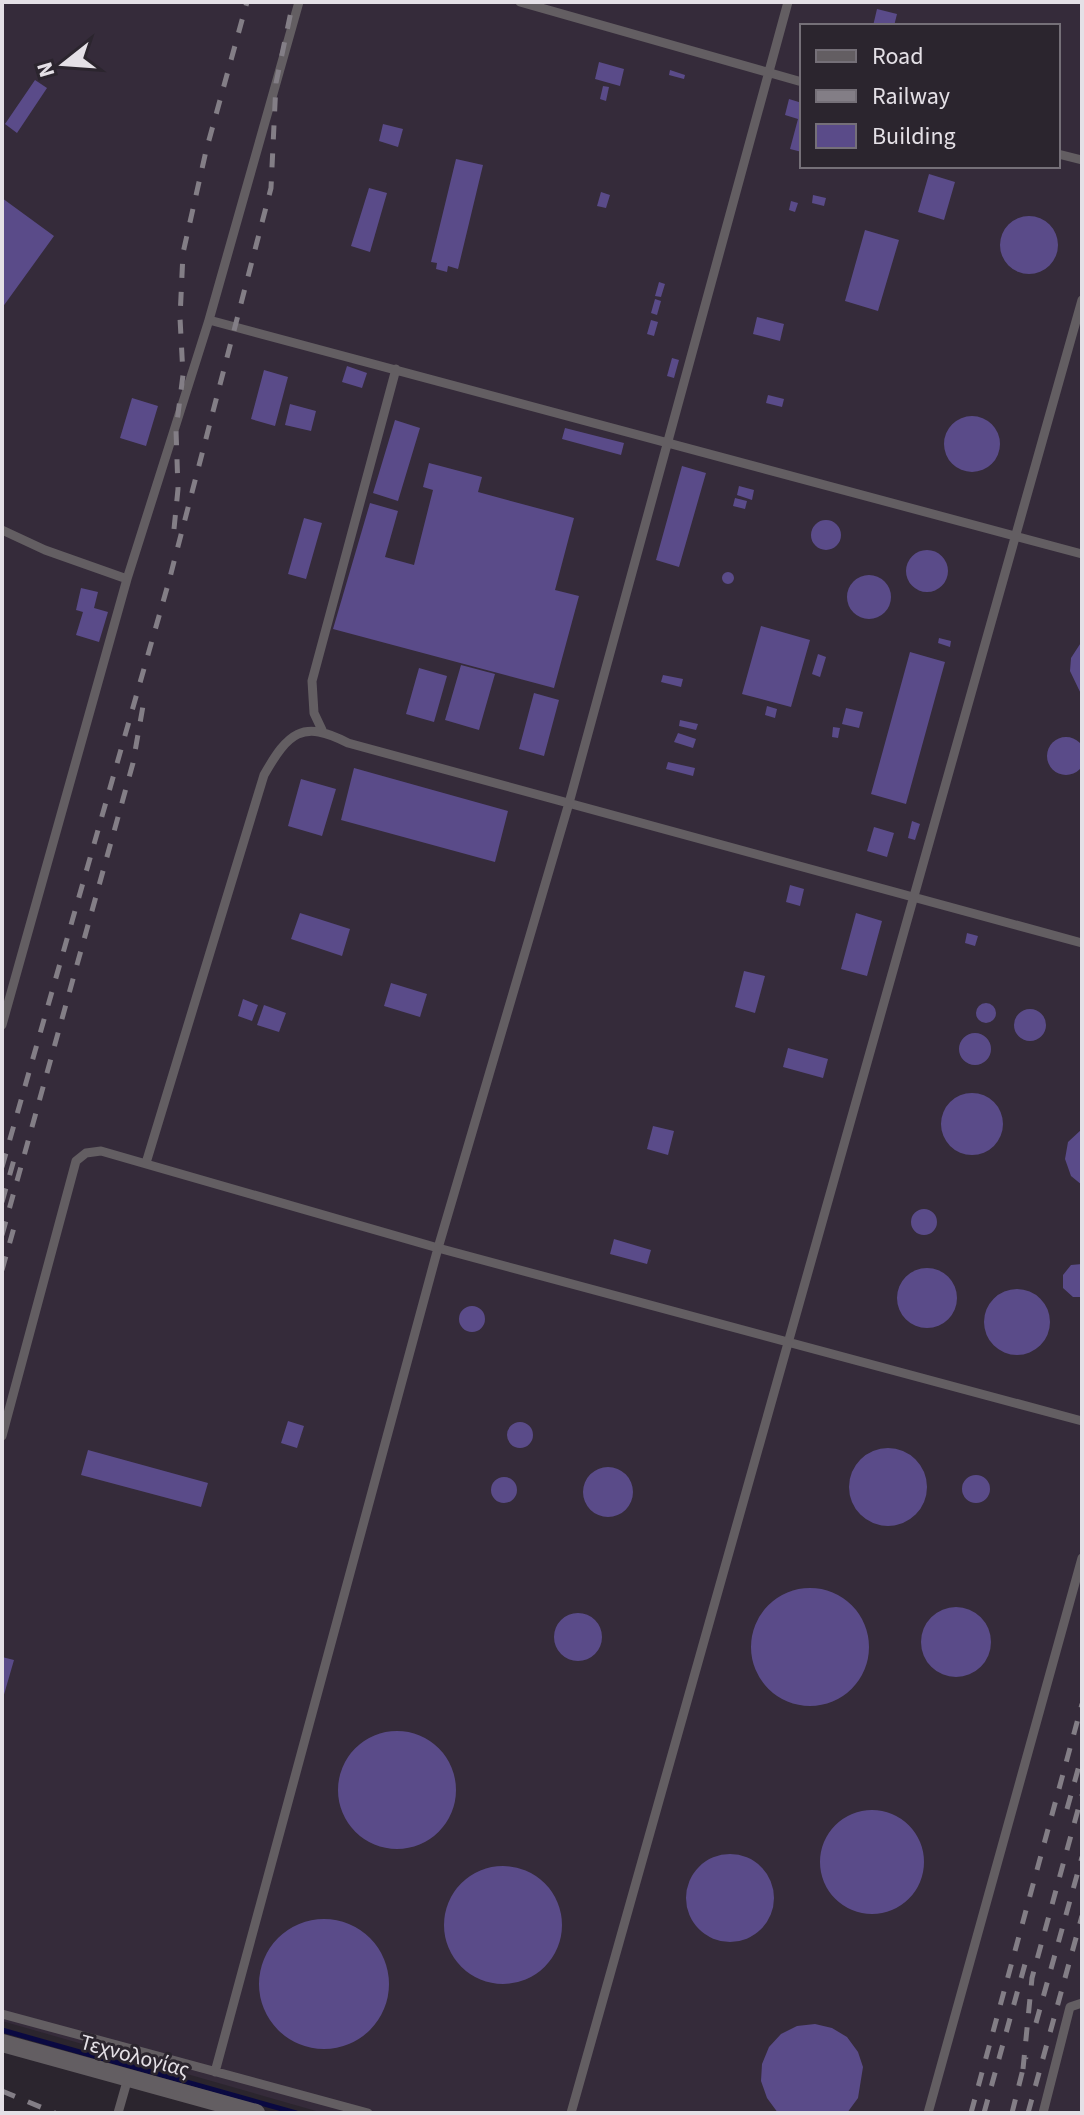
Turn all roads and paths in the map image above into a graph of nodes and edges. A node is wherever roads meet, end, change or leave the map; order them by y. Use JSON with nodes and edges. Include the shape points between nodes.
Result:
{"nodes":[{"id":1,"x":299,"y":2,"type":"edge"},
{"id":2,"x":520,"y":2,"type":"edge"},
{"id":3,"x":788,"y":2,"type":"edge"},
{"id":4,"x":769,"y":73,"type":"junction"},
{"id":5,"x":800,"y":81,"type":"edge"},
{"id":6,"x":1060,"y":154,"type":"edge"},
{"id":7,"x":1082,"y":160,"type":"edge"},
{"id":8,"x":1082,"y":300,"type":"edge"},
{"id":9,"x":209,"y":320,"type":"junction"},
{"id":10,"x":396,"y":369,"type":"junction"},
{"id":11,"x":665,"y":444,"type":"junction"},
{"id":12,"x":2,"y":530,"type":"edge"},
{"id":13,"x":1015,"y":536,"type":"junction"},
{"id":14,"x":1082,"y":554,"type":"edge"},
{"id":15,"x":127,"y":579,"type":"junction"},
{"id":16,"x":322,"y":730,"type":"junction"},
{"id":17,"x":569,"y":803,"type":"junction"},
{"id":18,"x":914,"y":896,"type":"junction"},
{"id":19,"x":1082,"y":943,"type":"edge"},
{"id":20,"x":2,"y":1025,"type":"edge"},
{"id":21,"x":146,"y":1163,"type":"junction"},
{"id":22,"x":438,"y":1248,"type":"junction"},
{"id":23,"x":787,"y":1344,"type":"junction"},
{"id":24,"x":1082,"y":1421,"type":"edge"},
{"id":25,"x":2,"y":1436,"type":"edge"},
{"id":26,"x":1082,"y":1558,"type":"edge"},
{"id":27,"x":1082,"y":2003,"type":"edge"},
{"id":28,"x":2,"y":2014,"type":"edge"},
{"id":29,"x":2,"y":2043,"type":"edge"},
{"id":30,"x":215,"y":2072,"type":"junction"},
{"id":31,"x":128,"y":2078,"type":"junction"},
{"id":32,"x":118,"y":2113,"type":"edge"},
{"id":33,"x":253,"y":2113,"type":"edge"},
{"id":34,"x":368,"y":2113,"type":"edge"},
{"id":35,"x":571,"y":2113,"type":"edge"},
{"id":36,"x":928,"y":2113,"type":"edge"},
{"id":37,"x":1043,"y":2113,"type":"edge"}],
"edges":[{"from":1,"to":9,"type":"lane"},
{"from":2,"to":4,"type":"lane"},
{"from":3,"to":4,"type":"lane"},
{"from":4,"to":5,"type":"lane"},
{"from":4,"to":11,"type":"lane"},
{"from":6,"to":7,"type":"lane"},
{"from":8,"to":13,"type":"lane"},
{"from":9,"to":10,"type":"lane"},
{"from":9,"to":15,"type":"lane"},
{"from":10,"to":11,"type":"lane"},
{"from":10,"to":16,"type":"lane","via":[[312,681],[314,713]]},
{"from":11,"to":13,"type":"lane"},
{"from":11,"to":17,"type":"lane"},
{"from":12,"to":15,"type":"lane"},
{"from":13,"to":14,"type":"lane"},
{"from":13,"to":18,"type":"lane"},
{"from":15,"to":20,"type":"lane"},
{"from":16,"to":17,"type":"lane","via":[[348,743]]},
{"from":16,"to":21,"type":"lane","via":[[298,733],[280,748],[264,775]]},
{"from":17,"to":18,"type":"lane"},
{"from":17,"to":22,"type":"lane"},
{"from":18,"to":19,"type":"lane"},
{"from":18,"to":23,"type":"lane"},
{"from":21,"to":22,"type":"lane"},
{"from":21,"to":25,"type":"lane","via":[[101,1151],[76,1161]]},
{"from":22,"to":23,"type":"lane"},
{"from":22,"to":30,"type":"lane"},
{"from":23,"to":24,"type":"lane"},
{"from":23,"to":35,"type":"lane"},
{"from":26,"to":36,"type":"lane"},
{"from":27,"to":37,"type":"lane","via":[[1070,2007]]},
{"from":28,"to":30,"type":"lane"},
{"from":29,"to":31,"type":"street","name":"Τεχνολογίας"},
{"from":30,"to":34,"type":"lane"},
{"from":31,"to":32,"type":"lane"},
{"from":31,"to":33,"type":"street","name":"Τεχνολογίας"}]}
